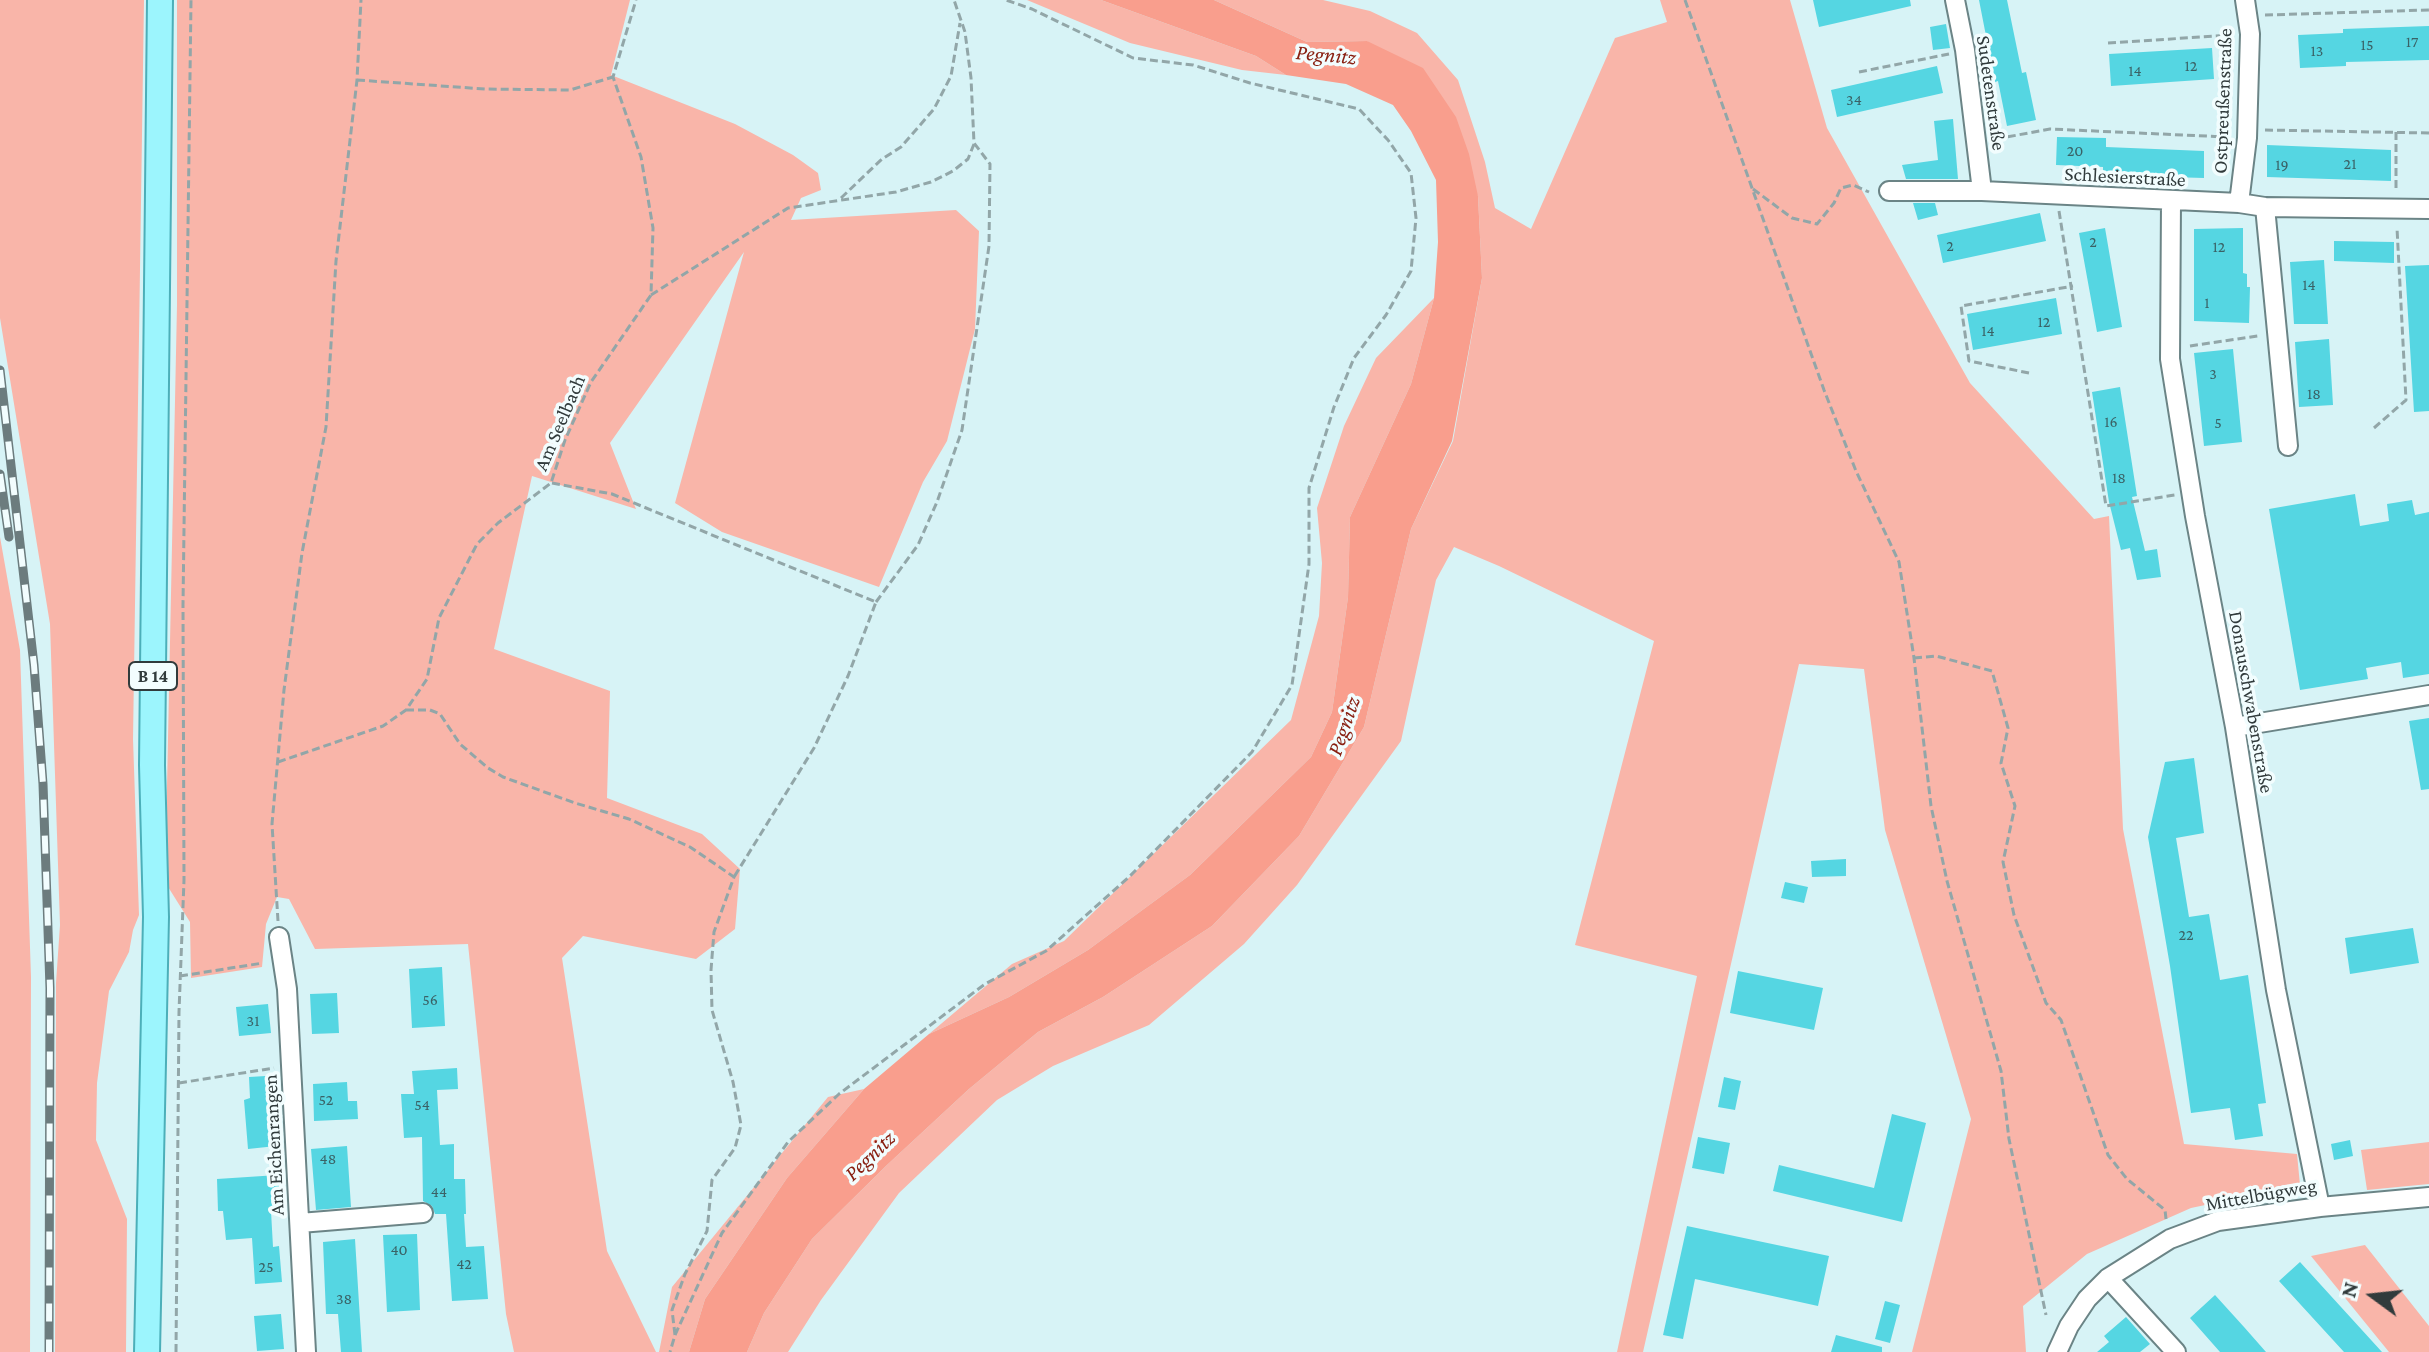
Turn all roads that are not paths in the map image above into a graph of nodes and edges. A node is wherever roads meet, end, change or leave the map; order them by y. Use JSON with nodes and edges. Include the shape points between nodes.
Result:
{"nodes":[{"id":1,"x":160,"y":0,"type":"edge"},
{"id":2,"x":1955,"y":0,"type":"edge"},
{"id":3,"x":2246,"y":8,"type":"edge"},
{"id":4,"x":1889,"y":191,"type":"road end"},
{"id":5,"x":1982,"y":191,"type":"junction"},
{"id":6,"x":2171,"y":202,"type":"junction"},
{"id":7,"x":2239,"y":203,"type":"junction"},
{"id":8,"x":2265,"y":207,"type":"junction"},
{"id":9,"x":2429,"y":209,"type":"edge"},
{"id":10,"x":2288,"y":446,"type":"dead end"},
{"id":11,"x":2429,"y":695,"type":"edge"},
{"id":12,"x":2235,"y":727,"type":"junction"},
{"id":13,"x":279,"y":937,"type":"road end"},
{"id":14,"x":2429,"y":1197,"type":"edge"},
{"id":15,"x":2320,"y":1207,"type":"junction"},
{"id":16,"x":423,"y":1213,"type":"dead end"},
{"id":17,"x":300,"y":1223,"type":"junction"},
{"id":18,"x":2108,"y":1278,"type":"junction"},
{"id":19,"x":147,"y":1352,"type":"edge"},
{"id":20,"x":306,"y":1352,"type":"edge"},
{"id":21,"x":2057,"y":1352,"type":"edge"},
{"id":22,"x":2176,"y":1352,"type":"edge"}],
"edges":[{"from":1,"to":19,"type":"main road","number":"B 14","via":[[152,765],[156,917]]},
{"from":2,"to":5,"type":"street","name":"Sudetenstraße"},
{"from":3,"to":7,"type":"street","name":"Ostpreußenstraße","via":[[2247,134]]},
{"from":4,"to":5,"type":"street","name":"Schlesierstraße"},
{"from":5,"to":6,"type":"street","name":"Schlesierstraße"},
{"from":6,"to":7,"type":"street","name":"Schlesierstraße"},
{"from":6,"to":12,"type":"street","name":"Donauschwabenstraße","via":[[2170,349]]},
{"from":7,"to":8,"type":"street","name":"Schlesierstraße"},
{"from":8,"to":9,"type":"street","name":"Schlesierstraße"},
{"from":8,"to":10,"type":"street"},
{"from":11,"to":12,"type":"street"},
{"from":12,"to":15,"type":"street","name":"Donauschwabenstraße","via":[[2276,990]]},
{"from":13,"to":17,"type":"street","name":"Am Eichenrangen"},
{"from":14,"to":15,"type":"street","name":"Mittelbügweg"},
{"from":15,"to":18,"type":"street","name":"Mittelbügweg","via":[[2218,1221],[2170,1239]]},
{"from":16,"to":17,"type":"street"},
{"from":17,"to":20,"type":"street","name":"Am Eichenrangen"},
{"from":18,"to":21,"type":"street","name":"Mittelbügweg","via":[[2087,1299]]},
{"from":18,"to":22,"type":"street"}]}
